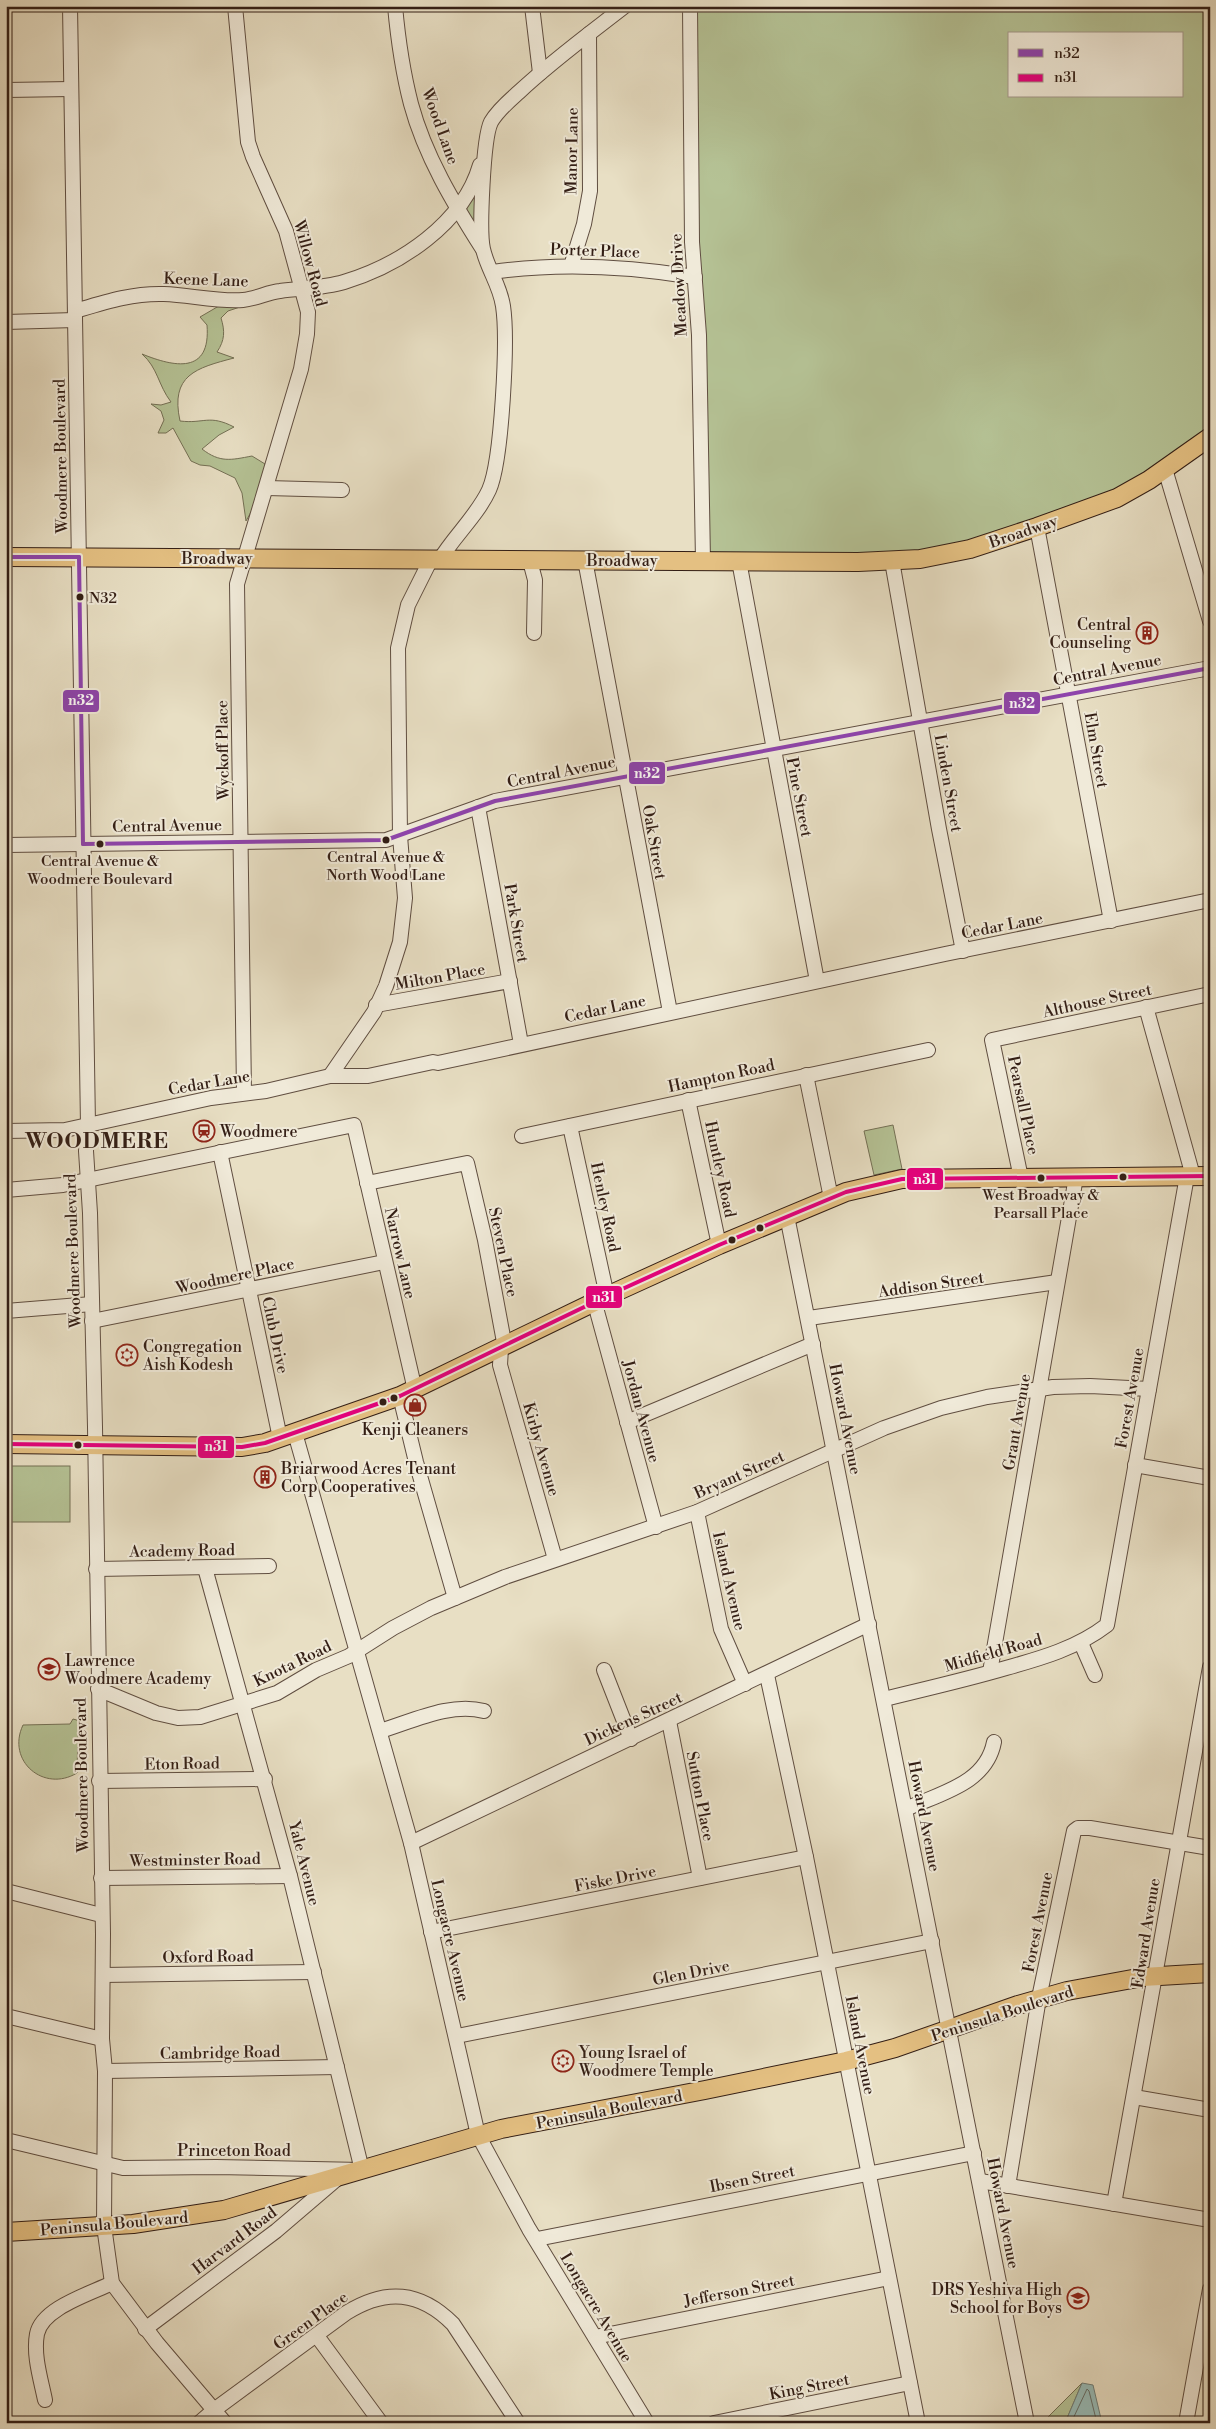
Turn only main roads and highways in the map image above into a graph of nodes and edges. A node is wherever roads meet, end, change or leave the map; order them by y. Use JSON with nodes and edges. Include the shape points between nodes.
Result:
{"nodes":[{"id":1,"x":1210,"y":437,"type":"edge"},
{"id":2,"x":6,"y":556,"type":"edge"},
{"id":3,"x":1197,"y":1176,"type":"edge"},
{"id":4,"x":6,"y":1444,"type":"edge"},
{"id":5,"x":1210,"y":1973,"type":"edge"},
{"id":6,"x":6,"y":2232,"type":"edge"}],
"edges":[{"from":1,"to":2,"type":"main road","name":"Broadway","via":[[1165,470],[1117,498],[970,549],[920,559],[435,561]]},
{"from":3,"to":4,"type":"main road","via":[[902,1179],[867,1185],[719,1245],[408,1393],[287,1435],[242,1447]]},
{"from":5,"to":6,"type":"main road","name":"Peninsula Boulevard","via":[[1120,1980],[1039,1998],[949,2031],[846,2061],[478,2135],[224,2210],[160,2221]]}]}
